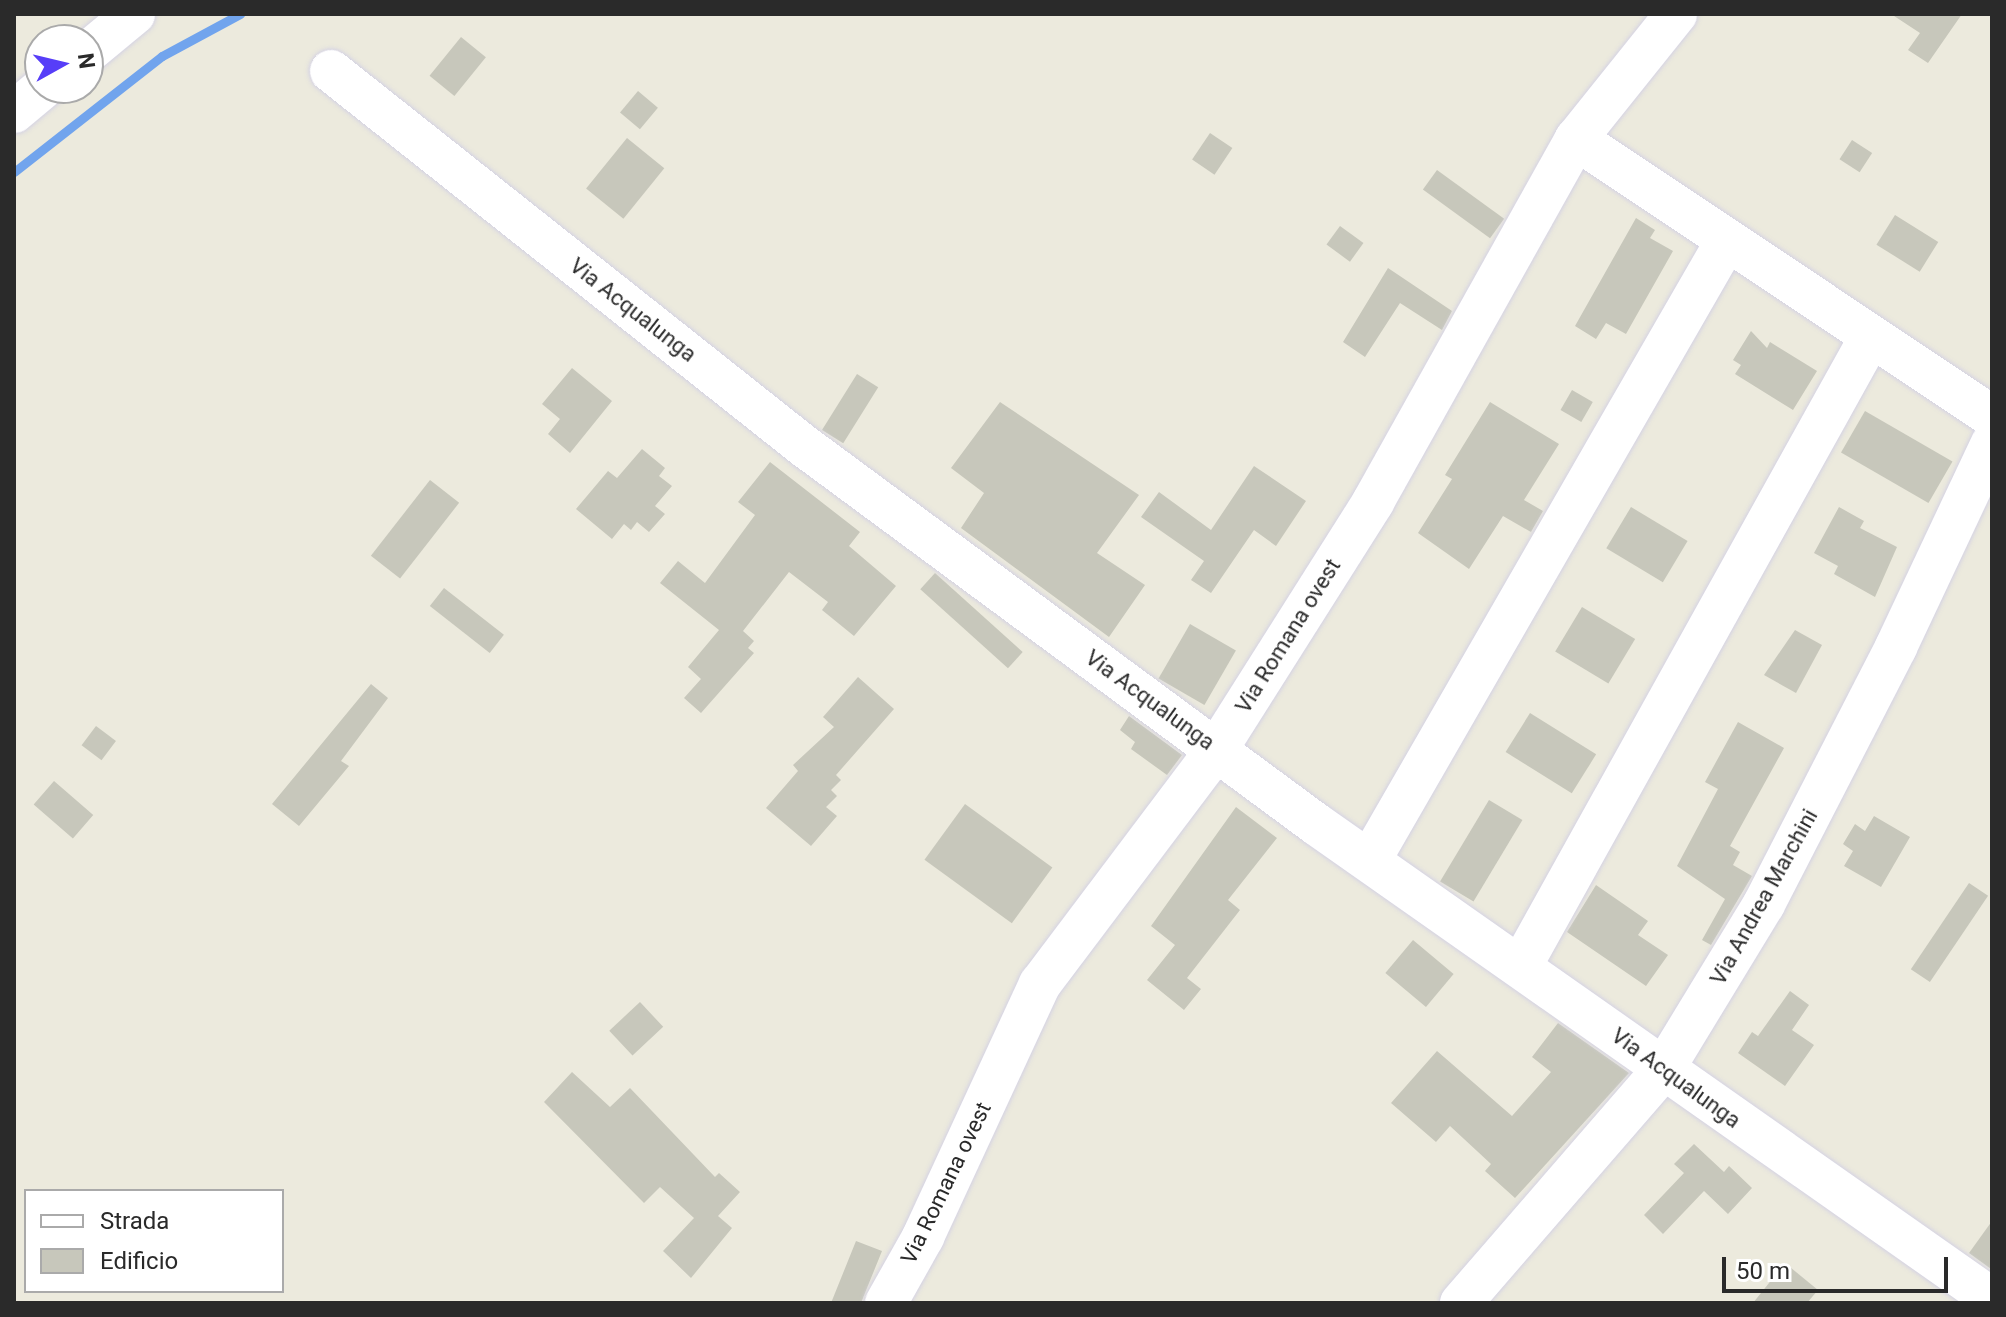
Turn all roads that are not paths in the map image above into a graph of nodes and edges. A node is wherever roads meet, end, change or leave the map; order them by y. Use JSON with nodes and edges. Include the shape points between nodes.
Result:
{"nodes":[{"id":1,"x":134,"y":14,"type":"edge"},
{"id":2,"x":1676,"y":14,"type":"edge"},
{"id":3,"x":104,"y":39,"type":"edge"},
{"id":4,"x":331,"y":71,"type":"dead end"},
{"id":5,"x":1576,"y":139,"type":"junction"},
{"id":6,"x":1727,"y":240,"type":"junction"},
{"id":7,"x":1871,"y":336,"type":"junction"},
{"id":8,"x":1992,"y":416,"type":"edge"},
{"id":9,"x":1992,"y":443,"type":"edge"},
{"id":10,"x":1217,"y":749,"type":"junction"},
{"id":11,"x":1370,"y":860,"type":"junction"},
{"id":12,"x":1522,"y":964,"type":"junction"},
{"id":13,"x":1663,"y":1070,"type":"junction"},
{"id":14,"x":1992,"y":1299,"type":"edge"},
{"id":15,"x":886,"y":1303,"type":"edge"},
{"id":16,"x":1461,"y":1303,"type":"edge"}],
"edges":[{"from":1,"to":3,"type":"street"},
{"from":2,"to":5,"type":"street","name":"Via Romana ovest"},
{"from":4,"to":10,"type":"street","name":"Via Acqualunga","via":[[804,446]]},
{"from":5,"to":6,"type":"street"},
{"from":5,"to":10,"type":"street","name":"Via Romana ovest","via":[[1373,502]]},
{"from":6,"to":7,"type":"street"},
{"from":6,"to":11,"type":"street"},
{"from":7,"to":8,"type":"street"},
{"from":7,"to":12,"type":"street"},
{"from":9,"to":13,"type":"street","name":"Via Andrea Marchini","via":[[1896,647],[1764,904]]},
{"from":10,"to":11,"type":"street","name":"Via Acqualunga"},
{"from":10,"to":15,"type":"street","name":"Via Romana ovest","via":[[1040,984]]},
{"from":11,"to":12,"type":"street","name":"Via Acqualunga"},
{"from":12,"to":13,"type":"street","name":"Via Acqualunga"},
{"from":13,"to":14,"type":"street","name":"Via Acqualunga"},
{"from":13,"to":16,"type":"street","name":"Via Andrea Marchini"}]}
